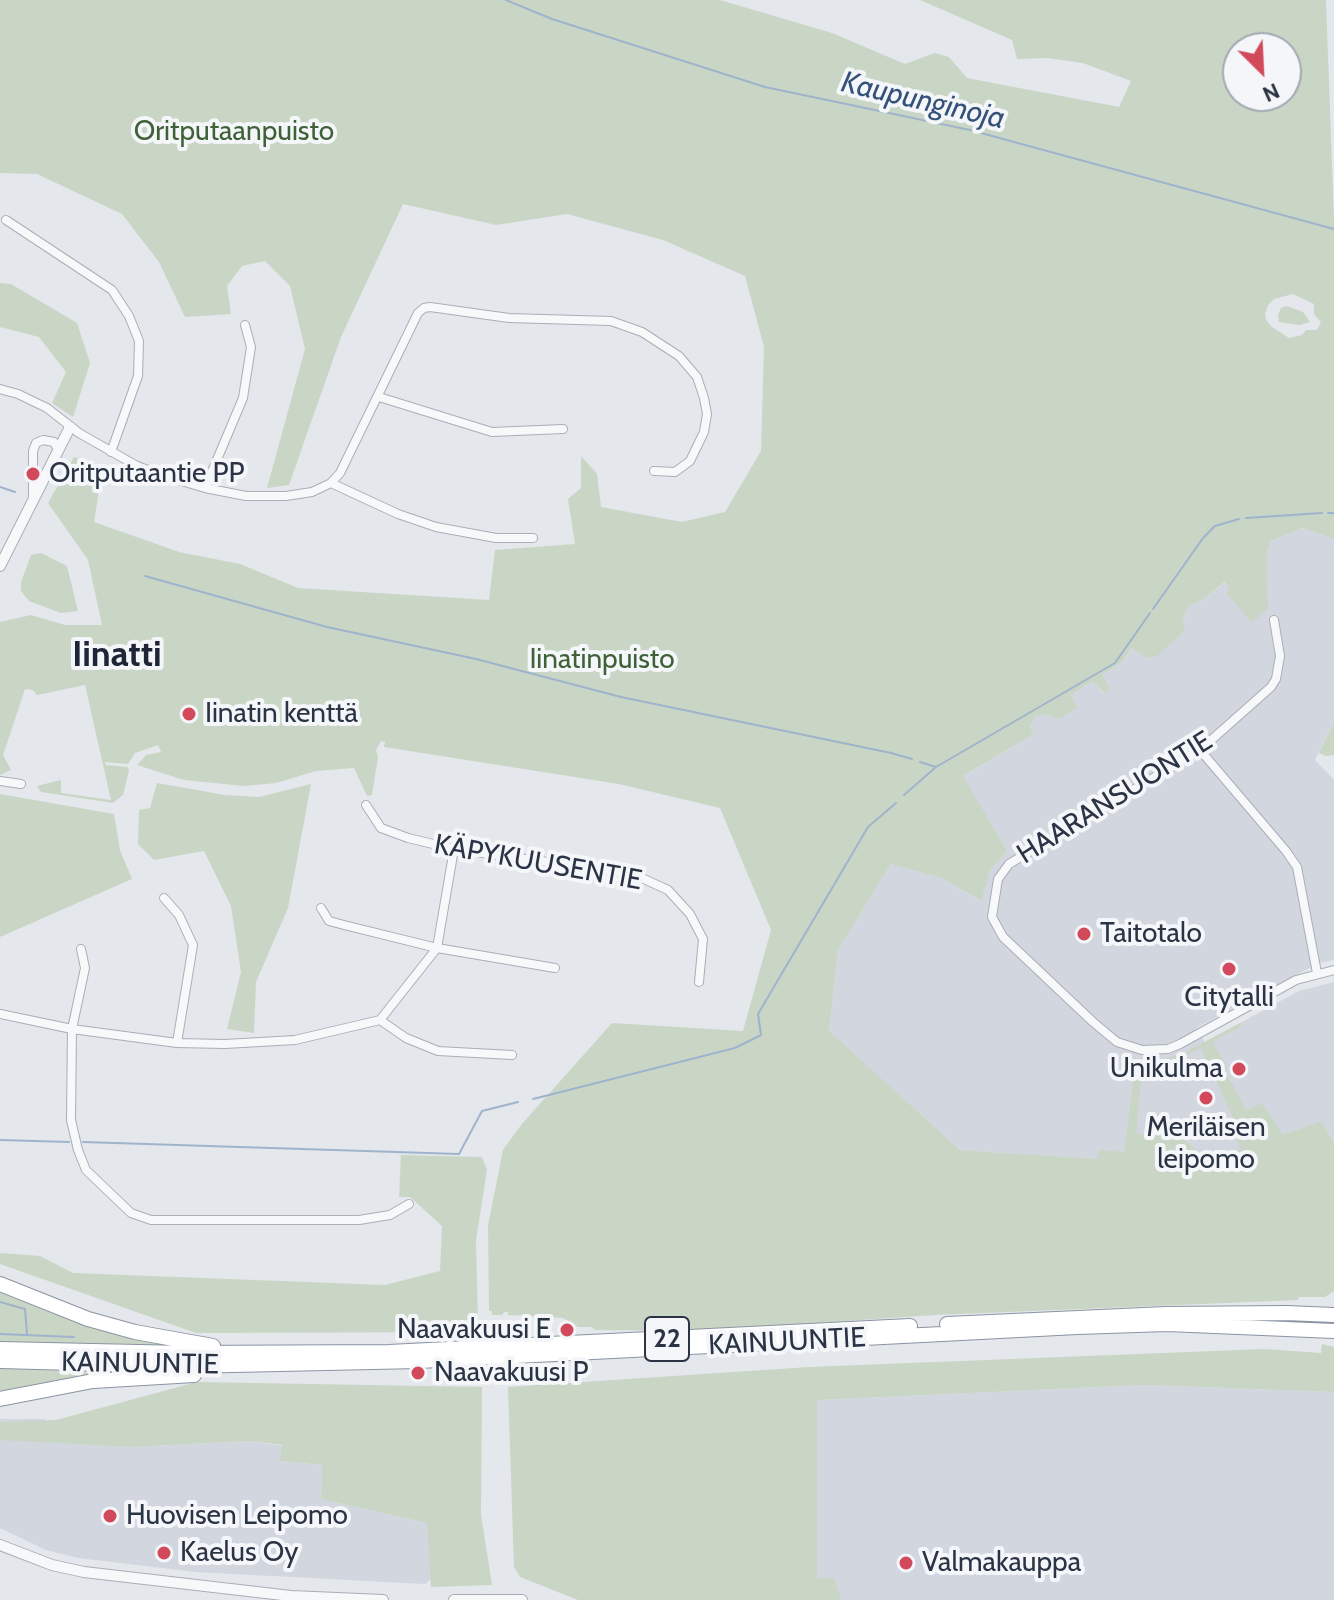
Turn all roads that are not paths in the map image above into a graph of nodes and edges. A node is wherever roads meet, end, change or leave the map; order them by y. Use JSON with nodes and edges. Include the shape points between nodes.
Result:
{"nodes":[{"id":1,"x":6,"y":220,"type":"dead end"},
{"id":2,"x":245,"y":325,"type":"dead end"},
{"id":3,"x":0,"y":389,"type":"edge"},
{"id":4,"x":379,"y":397,"type":"junction"},
{"id":5,"x":70,"y":427,"type":"junction"},
{"id":6,"x":563,"y":429,"type":"dead end"},
{"id":7,"x":58,"y":450,"type":"junction"},
{"id":8,"x":111,"y":452,"type":"junction"},
{"id":9,"x":654,"y":471,"type":"dead end"},
{"id":10,"x":331,"y":483,"type":"junction"},
{"id":11,"x":205,"y":488,"type":"junction"},
{"id":12,"x":33,"y":499,"type":"junction"},
{"id":13,"x":533,"y":538,"type":"dead end"},
{"id":14,"x":0,"y":566,"type":"edge"},
{"id":15,"x":1274,"y":620,"type":"dead end"},
{"id":16,"x":1200,"y":750,"type":"junction"},
{"id":17,"x":0,"y":781,"type":"edge"},
{"id":18,"x":21,"y":784,"type":"dead end"},
{"id":19,"x":366,"y":805,"type":"dead end"},
{"id":20,"x":454,"y":849,"type":"junction"},
{"id":21,"x":164,"y":898,"type":"dead end"},
{"id":22,"x":321,"y":908,"type":"dead end"},
{"id":23,"x":437,"y":948,"type":"junction"},
{"id":24,"x":81,"y":949,"type":"dead end"},
{"id":25,"x":555,"y":968,"type":"dead end"},
{"id":26,"x":1334,"y":970,"type":"edge"},
{"id":27,"x":1317,"y":973,"type":"junction"},
{"id":28,"x":699,"y":982,"type":"dead end"},
{"id":29,"x":0,"y":1014,"type":"edge"},
{"id":30,"x":380,"y":1020,"type":"junction"},
{"id":31,"x":72,"y":1029,"type":"junction"},
{"id":32,"x":177,"y":1043,"type":"junction"},
{"id":33,"x":512,"y":1055,"type":"dead end"},
{"id":34,"x":409,"y":1204,"type":"dead end"},
{"id":35,"x":0,"y":1284,"type":"edge"},
{"id":36,"x":1334,"y":1315,"type":"edge"},
{"id":37,"x":1334,"y":1331,"type":"edge"},
{"id":38,"x":0,"y":1349,"type":"edge"},
{"id":39,"x":253,"y":1359,"type":"junction"},
{"id":40,"x":0,"y":1361,"type":"edge"},
{"id":41,"x":0,"y":1399,"type":"edge"},
{"id":42,"x":0,"y":1545,"type":"edge"},
{"id":43,"x":291,"y":1598,"type":"edge"},
{"id":44,"x":383,"y":1600,"type":"edge"},
{"id":45,"x":454,"y":1600,"type":"edge"},
{"id":46,"x":522,"y":1600,"type":"edge"}],
"edges":[{"from":1,"to":8,"type":"street","via":[[112,290],[129,316],[139,341],[138,376]]},
{"from":2,"to":11,"type":"street","via":[[251,347],[243,398]]},
{"from":3,"to":5,"type":"street","via":[[47,408]]},
{"from":4,"to":6,"type":"street","via":[[492,432]]},
{"from":4,"to":9,"type":"street","via":[[424,308],[509,318],[611,321],[649,336],[679,356],[697,377],[704,398],[704,432],[690,461],[675,472]]},
{"from":4,"to":10,"type":"street"},
{"from":5,"to":7,"type":"street"},
{"from":5,"to":8,"type":"street"},
{"from":7,"to":12,"type":"street"},
{"from":7,"to":12,"type":"street","via":[[54,442],[36,443]]},
{"from":8,"to":11,"type":"street"},
{"from":10,"to":11,"type":"street","via":[[286,496]]},
{"from":10,"to":13,"type":"street","via":[[436,527],[496,538]]},
{"from":12,"to":14,"type":"street"},
{"from":15,"to":16,"type":"street","name":"HAARANSUONTIE","via":[[1280,656],[1274,683]]},
{"from":16,"to":27,"type":"street","via":[[1297,867]]},
{"from":16,"to":27,"type":"street","name":"HAARANSUONTIE","via":[[1009,864],[994,894],[995,924],[1117,1042],[1142,1050],[1180,1044]]},
{"from":17,"to":18,"type":"street"},
{"from":19,"to":20,"type":"street","name":"KÄPYKUUSENTIE","via":[[381,828]]},
{"from":20,"to":23,"type":"street"},
{"from":20,"to":28,"type":"street","name":"KÄPYKUUSENTIE","via":[[619,872],[668,890],[703,939]]},
{"from":21,"to":32,"type":"street","via":[[193,945]]},
{"from":22,"to":23,"type":"street","via":[[329,921]]},
{"from":23,"to":25,"type":"street"},
{"from":23,"to":30,"type":"street"},
{"from":24,"to":31,"type":"street","via":[[85,968]]},
{"from":26,"to":27,"type":"street","name":"HAARANSUONTIE"},
{"from":29,"to":31,"type":"street"},
{"from":30,"to":32,"type":"street","via":[[295,1040]]},
{"from":30,"to":33,"type":"street","via":[[438,1051]]},
{"from":31,"to":32,"type":"street"},
{"from":31,"to":34,"type":"street","via":[[71,1120],[78,1150],[86,1170],[131,1213],[151,1220],[359,1220],[390,1215]]},
{"from":35,"to":39,"type":"highway","via":[[111,1326]]},
{"from":36,"to":39,"type":"highway","name":"KAINUUNTIE","number":"22","via":[[1073,1316]]},
{"from":37,"to":39,"type":"highway","name":"KAINUUNTIE","number":"22","via":[[1167,1324],[512,1358]]},
{"from":38,"to":39,"type":"highway","name":"KAINUUNTIE","number":"22"},
{"from":39,"to":40,"type":"highway","name":"KAINUUNTIE","number":"22","via":[[187,1366]]},
{"from":39,"to":41,"type":"highway","via":[[202,1374],[93,1381]]},
{"from":42,"to":43,"type":"street","via":[[73,1570]]},
{"from":43,"to":44,"type":"street"},
{"from":45,"to":46,"type":"street"}]}
